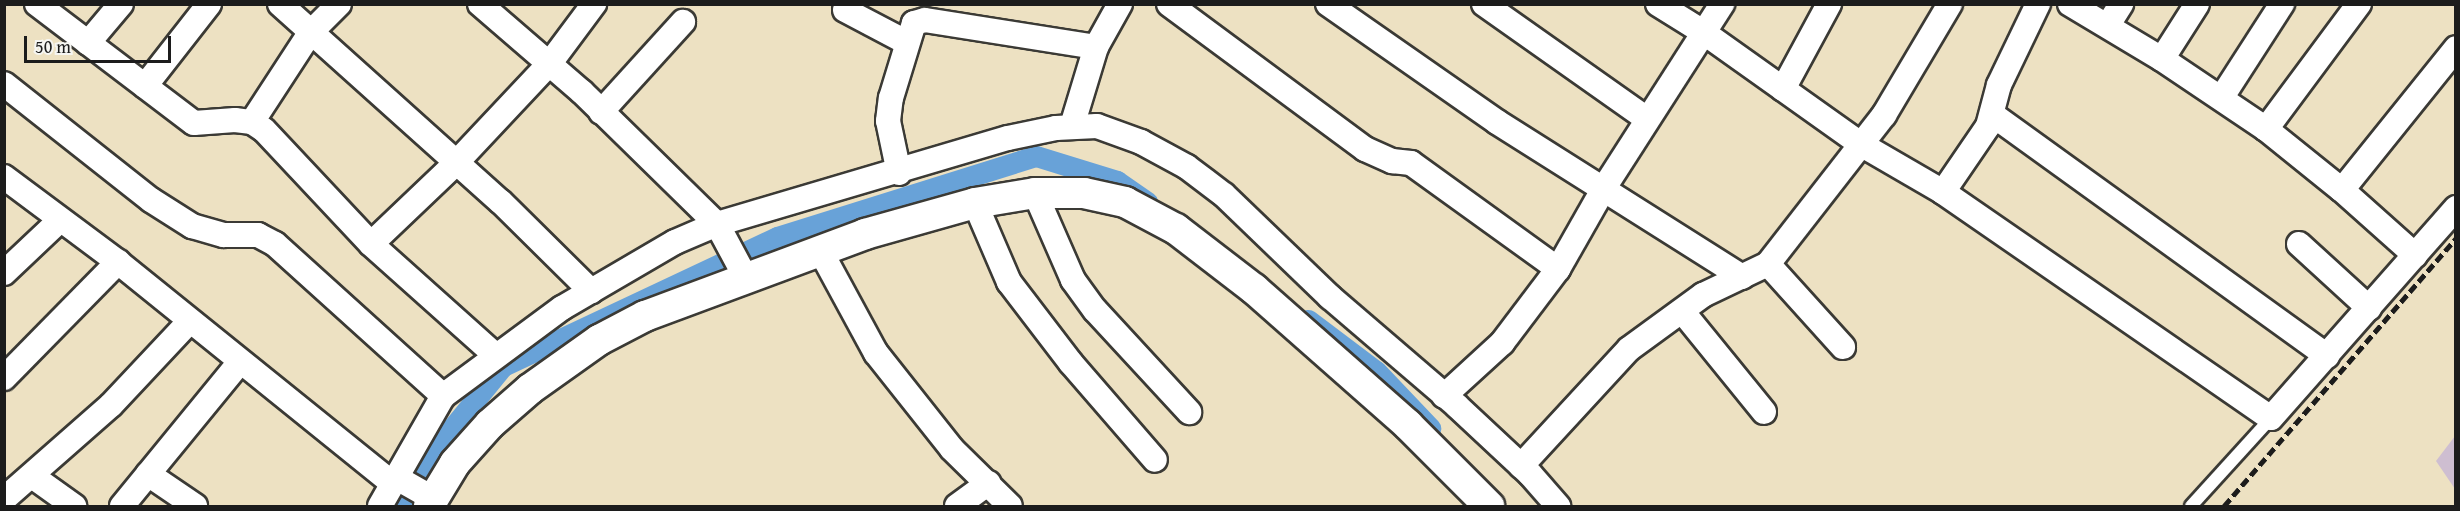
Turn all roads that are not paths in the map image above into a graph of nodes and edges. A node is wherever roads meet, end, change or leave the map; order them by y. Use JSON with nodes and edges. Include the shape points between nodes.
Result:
{"nodes":[{"id":1,"x":121,"y":4,"type":"edge"},
{"id":2,"x":209,"y":4,"type":"edge"},
{"id":3,"x":280,"y":4,"type":"edge"},
{"id":4,"x":339,"y":4,"type":"edge"},
{"id":5,"x":480,"y":4,"type":"edge"},
{"id":6,"x":594,"y":4,"type":"edge"},
{"id":7,"x":1120,"y":4,"type":"edge"},
{"id":8,"x":1169,"y":4,"type":"edge"},
{"id":9,"x":1328,"y":4,"type":"edge"},
{"id":10,"x":1484,"y":4,"type":"edge"},
{"id":11,"x":1722,"y":4,"type":"edge"},
{"id":12,"x":1829,"y":4,"type":"edge"},
{"id":13,"x":1950,"y":4,"type":"edge"},
{"id":14,"x":2037,"y":4,"type":"edge"},
{"id":15,"x":2070,"y":4,"type":"edge"},
{"id":16,"x":2121,"y":4,"type":"edge"},
{"id":17,"x":2197,"y":4,"type":"edge"},
{"id":18,"x":2282,"y":4,"type":"edge"},
{"id":19,"x":2359,"y":4,"type":"edge"},
{"id":20,"x":1661,"y":5,"type":"edge"},
{"id":21,"x":49,"y":8,"type":"edge"},
{"id":22,"x":845,"y":10,"type":"dead end"},
{"id":23,"x":958,"y":15,"type":"edge"},
{"id":24,"x":683,"y":22,"type":"dead end"},
{"id":25,"x":2108,"y":25,"type":"junction"},
{"id":26,"x":1703,"y":32,"type":"junction"},
{"id":27,"x":310,"y":33,"type":"junction"},
{"id":28,"x":906,"y":42,"type":"junction"},
{"id":29,"x":88,"y":43,"type":"junction"},
{"id":30,"x":1096,"y":47,"type":"junction"},
{"id":31,"x":2456,"y":48,"type":"edge"},
{"id":32,"x":2162,"y":59,"type":"junction"},
{"id":33,"x":550,"y":63,"type":"junction"},
{"id":34,"x":4,"y":84,"type":"edge"},
{"id":35,"x":145,"y":86,"type":"junction"},
{"id":36,"x":1783,"y":89,"type":"junction"},
{"id":37,"x":2222,"y":97,"type":"junction"},
{"id":38,"x":601,"y":112,"type":"junction"},
{"id":39,"x":1993,"y":115,"type":"junction"},
{"id":40,"x":1647,"y":119,"type":"junction"},
{"id":41,"x":252,"y":122,"type":"junction"},
{"id":42,"x":1072,"y":126,"type":"junction"},
{"id":43,"x":2266,"y":129,"type":"junction"},
{"id":44,"x":1862,"y":145,"type":"junction"},
{"id":45,"x":456,"y":163,"type":"junction"},
{"id":46,"x":898,"y":173,"type":"junction"},
{"id":47,"x":4,"y":177,"type":"edge"},
{"id":48,"x":1604,"y":188,"type":"junction"},
{"id":49,"x":2342,"y":190,"type":"junction"},
{"id":50,"x":1943,"y":192,"type":"junction"},
{"id":51,"x":1035,"y":193,"type":"junction"},
{"id":52,"x":975,"y":203,"type":"junction"},
{"id":53,"x":2456,"y":208,"type":"edge"},
{"id":54,"x":60,"y":219,"type":"junction"},
{"id":55,"x":721,"y":229,"type":"junction"},
{"id":56,"x":370,"y":244,"type":"junction"},
{"id":57,"x":2299,"y":244,"type":"dead end"},
{"id":58,"x":820,"y":250,"type":"junction"},
{"id":59,"x":2415,"y":255,"type":"junction"},
{"id":60,"x":118,"y":262,"type":"junction"},
{"id":61,"x":1768,"y":264,"type":"junction"},
{"id":62,"x":1558,"y":269,"type":"junction"},
{"id":63,"x":743,"y":272,"type":"junction"},
{"id":64,"x":4,"y":273,"type":"edge"},
{"id":65,"x":1742,"y":277,"type":"junction"},
{"id":66,"x":591,"y":291,"type":"junction"},
{"id":67,"x":2369,"y":308,"type":"junction"},
{"id":68,"x":1682,"y":310,"type":"junction"},
{"id":69,"x":189,"y":322,"type":"junction"},
{"id":70,"x":1843,"y":347,"type":"dead end"},
{"id":71,"x":495,"y":355,"type":"junction"},
{"id":72,"x":2327,"y":356,"type":"junction"},
{"id":73,"x":240,"y":362,"type":"junction"},
{"id":74,"x":4,"y":378,"type":"edge"},
{"id":75,"x":443,"y":396,"type":"junction"},
{"id":76,"x":1444,"y":396,"type":"junction"},
{"id":77,"x":1189,"y":412,"type":"dead end"},
{"id":78,"x":1764,"y":412,"type":"dead end"},
{"id":79,"x":2271,"y":418,"type":"junction"},
{"id":80,"x":1155,"y":460,"type":"dead end"},
{"id":81,"x":1521,"y":465,"type":"junction"},
{"id":82,"x":148,"y":474,"type":"junction"},
{"id":83,"x":32,"y":476,"type":"junction"},
{"id":84,"x":989,"y":483,"type":"junction"},
{"id":85,"x":413,"y":491,"type":"edge"},
{"id":86,"x":4,"y":499,"type":"edge"},
{"id":87,"x":74,"y":507,"type":"edge"},
{"id":88,"x":122,"y":507,"type":"edge"},
{"id":89,"x":195,"y":507,"type":"edge"},
{"id":90,"x":380,"y":507,"type":"edge"},
{"id":91,"x":957,"y":507,"type":"edge"},
{"id":92,"x":1010,"y":507,"type":"edge"},
{"id":93,"x":1489,"y":507,"type":"edge"},
{"id":94,"x":1557,"y":507,"type":"edge"},
{"id":95,"x":2191,"y":507,"type":"edge"}],
"edges":[{"from":1,"to":29,"type":"street"},
{"from":2,"to":35,"type":"street"},
{"from":3,"to":27,"type":"street"},
{"from":4,"to":27,"type":"street"},
{"from":5,"to":33,"type":"street"},
{"from":6,"to":33,"type":"street"},
{"from":7,"to":30,"type":"street"},
{"from":8,"to":62,"type":"street","via":[[1365,149],[1392,161],[1410,163]]},
{"from":9,"to":48,"type":"street","via":[[1487,115]]},
{"from":10,"to":40,"type":"street"},
{"from":11,"to":26,"type":"street"},
{"from":12,"to":36,"type":"street"},
{"from":13,"to":44,"type":"street"},
{"from":14,"to":39,"type":"street","via":[[1999,84]]},
{"from":15,"to":25,"type":"street"},
{"from":16,"to":25,"type":"street"},
{"from":17,"to":32,"type":"street"},
{"from":18,"to":37,"type":"street"},
{"from":19,"to":43,"type":"street"},
{"from":20,"to":26,"type":"street"},
{"from":21,"to":29,"type":"street"},
{"from":22,"to":28,"type":"street"},
{"from":23,"to":28,"type":"street","via":[[918,20]]},
{"from":23,"to":30,"type":"street"},
{"from":24,"to":38,"type":"street"},
{"from":25,"to":32,"type":"street"},
{"from":26,"to":36,"type":"street"},
{"from":26,"to":40,"type":"street"},
{"from":27,"to":41,"type":"street"},
{"from":27,"to":45,"type":"street"},
{"from":28,"to":46,"type":"street","via":[[888,121]]},
{"from":29,"to":35,"type":"street"},
{"from":30,"to":42,"type":"street"},
{"from":31,"to":49,"type":"street"},
{"from":32,"to":37,"type":"street"},
{"from":33,"to":38,"type":"street"},
{"from":33,"to":45,"type":"street"},
{"from":34,"to":75,"type":"street","via":[[151,200],[192,226],[224,235],[258,235],[275,244]]},
{"from":35,"to":41,"type":"street","via":[[194,123]]},
{"from":36,"to":44,"type":"street"},
{"from":37,"to":43,"type":"street"},
{"from":38,"to":55,"type":"street"},
{"from":39,"to":50,"type":"street"},
{"from":39,"to":72,"type":"street"},
{"from":40,"to":48,"type":"street"},
{"from":41,"to":56,"type":"street","via":[[264,130]]},
{"from":42,"to":46,"type":"street","via":[[1008,138]]},
{"from":42,"to":76,"type":"street","via":[[1097,126],[1119,133],[1187,166],[1249,217],[1330,297]]},
{"from":43,"to":49,"type":"street"},
{"from":44,"to":50,"type":"street"},
{"from":44,"to":61,"type":"street"},
{"from":45,"to":56,"type":"street"},
{"from":45,"to":66,"type":"street"},
{"from":46,"to":55,"type":"street"},
{"from":47,"to":54,"type":"street"},
{"from":48,"to":62,"type":"street"},
{"from":48,"to":65,"type":"street"},
{"from":49,"to":59,"type":"street"},
{"from":50,"to":79,"type":"street"},
{"from":51,"to":52,"type":"street"},
{"from":51,"to":77,"type":"street","via":[[1059,253],[1079,287]]},
{"from":51,"to":93,"type":"street","via":[[1084,193],[1125,201],[1176,229],[1254,289],[1408,426]]},
{"from":52,"to":58,"type":"street"},
{"from":52,"to":80,"type":"street","via":[[1009,282],[1071,363]]},
{"from":53,"to":59,"type":"street"},
{"from":54,"to":60,"type":"street"},
{"from":54,"to":64,"type":"street"},
{"from":55,"to":63,"type":"street"},
{"from":55,"to":66,"type":"street","via":[[675,242]]},
{"from":56,"to":71,"type":"street"},
{"from":57,"to":67,"type":"street"},
{"from":58,"to":63,"type":"street"},
{"from":58,"to":84,"type":"street","via":[[876,353],[952,449]]},
{"from":59,"to":67,"type":"street"},
{"from":60,"to":69,"type":"street"},
{"from":60,"to":74,"type":"street"},
{"from":61,"to":65,"type":"street"},
{"from":61,"to":70,"type":"street"},
{"from":62,"to":76,"type":"street","via":[[1502,343]]},
{"from":63,"to":85,"type":"street","via":[[645,316],[567,360],[490,424],[455,464]]},
{"from":65,"to":68,"type":"street"},
{"from":66,"to":71,"type":"street"},
{"from":67,"to":72,"type":"street"},
{"from":68,"to":78,"type":"street"},
{"from":68,"to":81,"type":"street","via":[[1629,349]]},
{"from":69,"to":73,"type":"street"},
{"from":69,"to":83,"type":"street","via":[[111,405]]},
{"from":71,"to":75,"type":"street"},
{"from":72,"to":79,"type":"street"},
{"from":73,"to":82,"type":"street"},
{"from":73,"to":85,"type":"street"},
{"from":75,"to":85,"type":"street"},
{"from":76,"to":81,"type":"street"},
{"from":79,"to":95,"type":"lane"},
{"from":81,"to":94,"type":"street"},
{"from":82,"to":88,"type":"street"},
{"from":82,"to":89,"type":"street"},
{"from":83,"to":86,"type":"street"},
{"from":83,"to":87,"type":"street"},
{"from":84,"to":91,"type":"street"},
{"from":84,"to":92,"type":"street"},
{"from":85,"to":90,"type":"street"}]}
